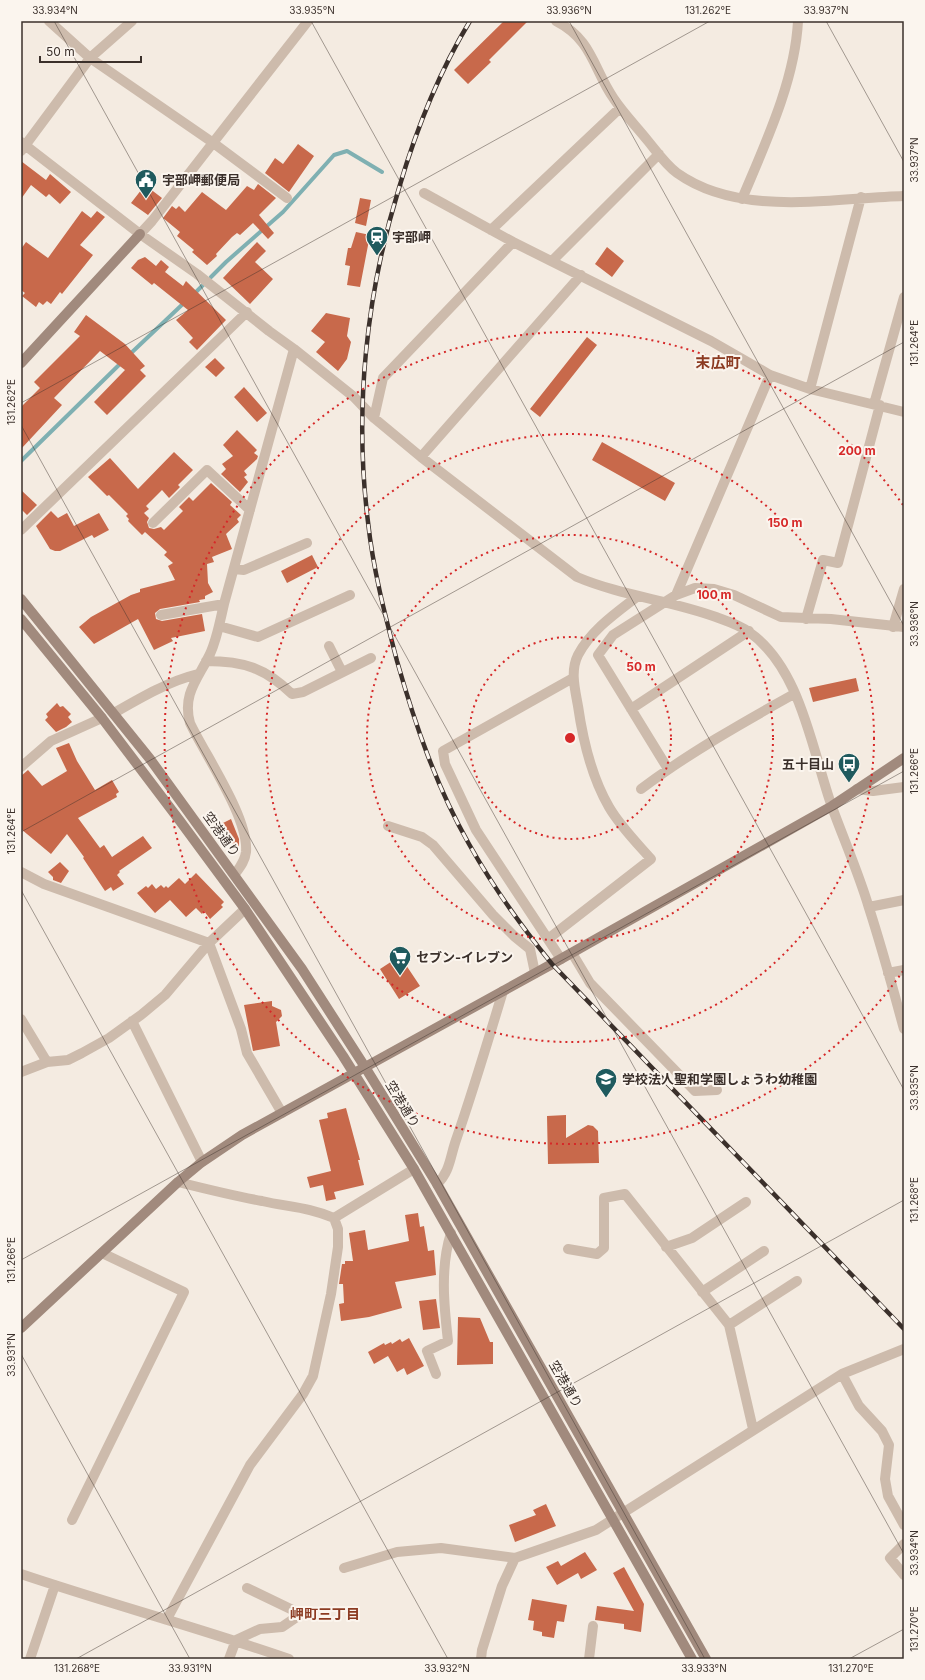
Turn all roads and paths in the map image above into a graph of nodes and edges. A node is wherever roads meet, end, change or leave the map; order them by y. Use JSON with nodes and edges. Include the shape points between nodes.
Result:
{"nodes":[{"id":1,"x":49,"y":21,"type":"edge"},
{"id":2,"x":308,"y":21,"type":"edge"},
{"id":3,"x":556,"y":21,"type":"edge"},
{"id":4,"x":798,"y":21,"type":"edge"},
{"id":5,"x":126,"y":23,"type":"edge"},
{"id":6,"x":90,"y":58,"type":"junction"},
{"id":7,"x":620,"y":108,"type":"junction"},
{"id":8,"x":212,"y":142,"type":"junction"},
{"id":9,"x":23,"y":146,"type":"edge"},
{"id":10,"x":659,"y":154,"type":"junction"},
{"id":11,"x":424,"y":193,"type":"dead end"},
{"id":12,"x":904,"y":196,"type":"edge"},
{"id":13,"x":861,"y":197,"type":"junction"},
{"id":14,"x":287,"y":198,"type":"dead end"},
{"id":15,"x":742,"y":199,"type":"junction"},
{"id":16,"x":491,"y":230,"type":"junction"},
{"id":17,"x":140,"y":234,"type":"junction"},
{"id":18,"x":513,"y":242,"type":"junction"},
{"id":19,"x":552,"y":261,"type":"junction"},
{"id":20,"x":581,"y":275,"type":"junction"},
{"id":21,"x":904,"y":297,"type":"edge"},
{"id":22,"x":247,"y":312,"type":"junction"},
{"id":23,"x":294,"y":349,"type":"junction"},
{"id":24,"x":21,"y":363,"type":"edge"},
{"id":25,"x":770,"y":375,"type":"junction"},
{"id":26,"x":810,"y":389,"type":"junction"},
{"id":27,"x":877,"y":405,"type":"junction"},
{"id":28,"x":904,"y":412,"type":"edge"},
{"id":29,"x":374,"y":418,"type":"junction"},
{"id":30,"x":421,"y":457,"type":"junction"},
{"id":31,"x":250,"y":510,"type":"junction"},
{"id":32,"x":153,"y":523,"type":"dead end"},
{"id":33,"x":21,"y":530,"type":"edge"},
{"id":34,"x":307,"y":543,"type":"dead end"},
{"id":35,"x":234,"y":569,"type":"junction"},
{"id":36,"x":904,"y":589,"type":"edge"},
{"id":37,"x":350,"y":595,"type":"dead end"},
{"id":38,"x":676,"y":595,"type":"junction"},
{"id":39,"x":638,"y":596,"type":"junction"},
{"id":40,"x":21,"y":599,"type":"edge"},
{"id":41,"x":666,"y":601,"type":"junction"},
{"id":42,"x":224,"y":604,"type":"junction"},
{"id":43,"x":161,"y":615,"type":"dead end"},
{"id":44,"x":806,"y":619,"type":"junction"},
{"id":45,"x":21,"y":620,"type":"edge"},
{"id":46,"x":219,"y":626,"type":"junction"},
{"id":47,"x":893,"y":627,"type":"junction"},
{"id":48,"x":904,"y":627,"type":"edge"},
{"id":49,"x":749,"y":631,"type":"junction"},
{"id":50,"x":329,"y":646,"type":"dead end"},
{"id":51,"x":371,"y":658,"type":"dead end"},
{"id":52,"x":206,"y":661,"type":"junction"},
{"id":53,"x":342,"y":672,"type":"junction"},
{"id":54,"x":198,"y":674,"type":"junction"},
{"id":55,"x":573,"y":678,"type":"junction"},
{"id":56,"x":794,"y":694,"type":"junction"},
{"id":57,"x":630,"y":709,"type":"junction"},
{"id":58,"x":114,"y":713,"type":"junction"},
{"id":59,"x":102,"y":718,"type":"junction"},
{"id":60,"x":904,"y":758,"type":"edge"},
{"id":61,"x":21,"y":767,"type":"edge"},
{"id":62,"x":668,"y":769,"type":"junction"},
{"id":63,"x":904,"y":787,"type":"edge"},
{"id":64,"x":640,"y":788,"type":"dead end"},
{"id":65,"x":857,"y":789,"type":"junction"},
{"id":66,"x":832,"y":806,"type":"junction"},
{"id":67,"x":388,"y":826,"type":"dead end"},
{"id":68,"x":21,"y":872,"type":"edge"},
{"id":69,"x":235,"y":874,"type":"junction"},
{"id":70,"x":904,"y":900,"type":"edge"},
{"id":71,"x":869,"y":907,"type":"junction"},
{"id":72,"x":244,"y":908,"type":"junction"},
{"id":73,"x":548,"y":939,"type":"junction"},
{"id":74,"x":209,"y":943,"type":"junction"},
{"id":75,"x":572,"y":953,"type":"junction"},
{"id":76,"x":561,"y":959,"type":"junction"},
{"id":77,"x":904,"y":970,"type":"edge"},
{"id":78,"x":535,"y":973,"type":"junction"},
{"id":79,"x":888,"y":973,"type":"junction"},
{"id":80,"x":503,"y":991,"type":"junction"},
{"id":81,"x":21,"y":1019,"type":"edge"},
{"id":82,"x":132,"y":1022,"type":"junction"},
{"id":83,"x":904,"y":1029,"type":"edge"},
{"id":84,"x":47,"y":1062,"type":"junction"},
{"id":85,"x":365,"y":1067,"type":"junction"},
{"id":86,"x":21,"y":1072,"type":"edge"},
{"id":87,"x":354,"y":1073,"type":"junction"},
{"id":88,"x":717,"y":1090,"type":"dead end"},
{"id":89,"x":282,"y":1113,"type":"junction"},
{"id":90,"x":202,"y":1162,"type":"junction"},
{"id":91,"x":414,"y":1169,"type":"junction"},
{"id":92,"x":178,"y":1182,"type":"junction"},
{"id":93,"x":437,"y":1184,"type":"junction"},
{"id":94,"x":746,"y":1202,"type":"dead end"},
{"id":95,"x":334,"y":1218,"type":"junction"},
{"id":96,"x":451,"y":1233,"type":"junction"},
{"id":97,"x":666,"y":1247,"type":"junction"},
{"id":98,"x":568,"y":1249,"type":"dead end"},
{"id":99,"x":764,"y":1251,"type":"dead end"},
{"id":100,"x":102,"y":1253,"type":"junction"},
{"id":101,"x":797,"y":1281,"type":"dead end"},
{"id":102,"x":702,"y":1292,"type":"junction"},
{"id":103,"x":729,"y":1325,"type":"junction"},
{"id":104,"x":21,"y":1328,"type":"edge"},
{"id":105,"x":904,"y":1349,"type":"edge"},
{"id":106,"x":436,"y":1374,"type":"dead end"},
{"id":107,"x":842,"y":1374,"type":"junction"},
{"id":108,"x":753,"y":1429,"type":"junction"},
{"id":109,"x":624,"y":1514,"type":"junction"},
{"id":110,"x":72,"y":1520,"type":"dead end"},
{"id":111,"x":613,"y":1520,"type":"junction"},
{"id":112,"x":904,"y":1526,"type":"edge"},
{"id":113,"x":904,"y":1544,"type":"edge"},
{"id":114,"x":515,"y":1558,"type":"junction"},
{"id":115,"x":344,"y":1568,"type":"dead end"},
{"id":116,"x":21,"y":1574,"type":"edge"},
{"id":117,"x":904,"y":1575,"type":"edge"},
{"id":118,"x":55,"y":1585,"type":"junction"},
{"id":119,"x":247,"y":1588,"type":"dead end"},
{"id":120,"x":167,"y":1619,"type":"junction"},
{"id":121,"x":594,"y":1626,"type":"dead end"},
{"id":122,"x":236,"y":1640,"type":"junction"},
{"id":123,"x":30,"y":1659,"type":"edge"},
{"id":124,"x":229,"y":1659,"type":"edge"},
{"id":125,"x":289,"y":1659,"type":"edge"},
{"id":126,"x":482,"y":1659,"type":"edge"},
{"id":127,"x":589,"y":1659,"type":"edge"},
{"id":128,"x":692,"y":1659,"type":"edge"},
{"id":129,"x":706,"y":1659,"type":"edge"}],
"edges":[{"from":1,"to":6,"type":"street"},
{"from":2,"to":8,"type":"street"},
{"from":3,"to":7,"type":"street","via":[[577,36],[588,48],[603,84]]},
{"from":4,"to":15,"type":"street","via":[[790,74]]},
{"from":5,"to":6,"type":"street"},
{"from":6,"to":8,"type":"street"},
{"from":6,"to":9,"type":"street"},
{"from":7,"to":10,"type":"street"},
{"from":7,"to":16,"type":"street"},
{"from":8,"to":14,"type":"street"},
{"from":8,"to":17,"type":"street"},
{"from":9,"to":17,"type":"street"},
{"from":10,"to":15,"type":"street","via":[[676,172],[697,185]]},
{"from":10,"to":19,"type":"street"},
{"from":11,"to":16,"type":"street"},
{"from":12,"to":13,"type":"street"},
{"from":13,"to":15,"type":"street","via":[[815,203]]},
{"from":13,"to":26,"type":"street"},
{"from":16,"to":18,"type":"street"},
{"from":17,"to":22,"type":"street"},
{"from":17,"to":24,"type":"street"},
{"from":18,"to":19,"type":"street"},
{"from":18,"to":29,"type":"street","via":[[383,378]]},
{"from":19,"to":20,"type":"street"},
{"from":20,"to":25,"type":"street","via":[[711,341]]},
{"from":20,"to":30,"type":"street"},
{"from":21,"to":27,"type":"street"},
{"from":22,"to":23,"type":"street"},
{"from":22,"to":33,"type":"street"},
{"from":23,"to":29,"type":"street","via":[[354,397]]},
{"from":23,"to":31,"type":"street"},
{"from":25,"to":26,"type":"street"},
{"from":25,"to":38,"type":"street"},
{"from":26,"to":27,"type":"street"},
{"from":27,"to":28,"type":"street"},
{"from":27,"to":44,"type":"street","via":[[838,563],[823,560]]},
{"from":29,"to":30,"type":"street"},
{"from":30,"to":39,"type":"street","via":[[577,577],[601,587]]},
{"from":31,"to":32,"type":"street","via":[[207,470]]},
{"from":31,"to":35,"type":"street"},
{"from":34,"to":35,"type":"street","via":[[244,570]]},
{"from":35,"to":42,"type":"street"},
{"from":36,"to":47,"type":"street"},
{"from":37,"to":46,"type":"street","via":[[258,638]]},
{"from":38,"to":41,"type":"street"},
{"from":38,"to":44,"type":"street","via":[[695,588],[714,589],[734,595],[781,617]]},
{"from":39,"to":41,"type":"street"},
{"from":39,"to":55,"type":"street","via":[[610,617],[589,640],[578,655]]},
{"from":40,"to":58,"type":"street","name":"空港通り"},
{"from":41,"to":49,"type":"street","via":[[701,611]]},
{"from":41,"to":57,"type":"street","via":[[613,635],[598,655]]},
{"from":42,"to":43,"type":"street"},
{"from":42,"to":46,"type":"street"},
{"from":44,"to":47,"type":"street"},
{"from":45,"to":59,"type":"street","name":"空港通り"},
{"from":46,"to":52,"type":"street"},
{"from":47,"to":48,"type":"street"},
{"from":49,"to":56,"type":"street","via":[[773,654]]},
{"from":49,"to":57,"type":"street"},
{"from":50,"to":53,"type":"street"},
{"from":51,"to":53,"type":"street"},
{"from":52,"to":53,"type":"street","via":[[238,663],[260,669],[292,694],[303,692]]},
{"from":52,"to":54,"type":"street"},
{"from":54,"to":58,"type":"street","via":[[149,694]]},
{"from":54,"to":69,"type":"street","via":[[188,697],[187,712],[196,737],[239,817],[246,852],[244,861]]},
{"from":55,"to":73,"type":"street","via":[[583,736],[598,786],[625,830],[651,858]]},
{"from":55,"to":73,"type":"street","via":[[444,751],[445,764],[476,830]]},
{"from":56,"to":62,"type":"street"},
{"from":56,"to":66,"type":"street","via":[[811,735]]},
{"from":57,"to":62,"type":"street"},
{"from":58,"to":69,"type":"street","name":"空港通り"},
{"from":59,"to":61,"type":"street","via":[[52,741]]},
{"from":59,"to":72,"type":"street","name":"空港通り"},
{"from":60,"to":65,"type":"street"},
{"from":62,"to":64,"type":"street"},
{"from":63,"to":65,"type":"street","via":[[874,791]]},
{"from":65,"to":66,"type":"street"},
{"from":66,"to":71,"type":"street"},
{"from":66,"to":75,"type":"street"},
{"from":67,"to":78,"type":"street","via":[[422,837],[437,850],[493,915],[530,949]]},
{"from":68,"to":74,"type":"street","via":[[44,884]]},
{"from":69,"to":85,"type":"street","name":"空港通り","via":[[302,969]]},
{"from":70,"to":71,"type":"street"},
{"from":71,"to":79,"type":"street"},
{"from":72,"to":74,"type":"street"},
{"from":72,"to":87,"type":"street","name":"空港通り"},
{"from":73,"to":76,"type":"street"},
{"from":74,"to":82,"type":"street","via":[[164,995]]},
{"from":74,"to":89,"type":"street","via":[[241,1029],[247,1053]]},
{"from":75,"to":76,"type":"street"},
{"from":75,"to":88,"type":"street","via":[[590,984],[695,1091]]},
{"from":76,"to":78,"type":"street"},
{"from":77,"to":79,"type":"street"},
{"from":78,"to":80,"type":"street"},
{"from":79,"to":83,"type":"street"},
{"from":80,"to":85,"type":"street"},
{"from":80,"to":93,"type":"street","via":[[451,1162],[444,1177]]},
{"from":81,"to":84,"type":"street"},
{"from":82,"to":84,"type":"street","via":[[109,1038],[68,1060]]},
{"from":82,"to":90,"type":"street"},
{"from":84,"to":86,"type":"street"},
{"from":85,"to":87,"type":"street"},
{"from":85,"to":93,"type":"street","name":"空港通り"},
{"from":87,"to":89,"type":"street"},
{"from":87,"to":91,"type":"street","name":"空港通り"},
{"from":89,"to":90,"type":"street","via":[[242,1135]]},
{"from":90,"to":92,"type":"street"},
{"from":91,"to":95,"type":"street"},
{"from":91,"to":96,"type":"street","name":"空港通り"},
{"from":92,"to":95,"type":"street","via":[[263,1202],[300,1207]]},
{"from":92,"to":100,"type":"street"},
{"from":93,"to":109,"type":"street","name":"空港通り"},
{"from":94,"to":97,"type":"street","via":[[692,1238]]},
{"from":95,"to":120,"type":"street","via":[[338,1229],[338,1247],[331,1294],[313,1376],[300,1400],[250,1465]]},
{"from":96,"to":106,"type":"street","via":[[446,1248],[444,1280],[448,1341],[427,1351]]},
{"from":96,"to":111,"type":"street","name":"空港通り"},
{"from":97,"to":98,"type":"street","via":[[625,1194],[604,1198],[604,1248],[597,1254]]},
{"from":97,"to":102,"type":"street"},
{"from":99,"to":102,"type":"street"},
{"from":100,"to":104,"type":"street"},
{"from":100,"to":110,"type":"street","via":[[184,1292]]},
{"from":101,"to":103,"type":"street"},
{"from":102,"to":103,"type":"street"},
{"from":103,"to":108,"type":"street"},
{"from":105,"to":107,"type":"street"},
{"from":107,"to":108,"type":"street"},
{"from":107,"to":112,"type":"street","via":[[859,1406],[882,1431],[889,1445],[884,1479],[888,1496]]},
{"from":108,"to":109,"type":"street"},
{"from":109,"to":111,"type":"street"},
{"from":109,"to":129,"type":"street","name":"空港通り"},
{"from":111,"to":114,"type":"street","via":[[596,1530]]},
{"from":111,"to":128,"type":"street","name":"空港通り"},
{"from":113,"to":117,"type":"street","via":[[890,1558]]},
{"from":114,"to":115,"type":"street","via":[[441,1548],[397,1552]]},
{"from":114,"to":126,"type":"street","via":[[502,1586],[482,1650]]},
{"from":116,"to":118,"type":"street"},
{"from":118,"to":120,"type":"street"},
{"from":118,"to":123,"type":"street"},
{"from":119,"to":122,"type":"street","via":[[301,1614],[282,1627],[260,1629]]},
{"from":120,"to":122,"type":"street"},
{"from":121,"to":127,"type":"street"},
{"from":122,"to":124,"type":"street"},
{"from":122,"to":125,"type":"street"}]}
